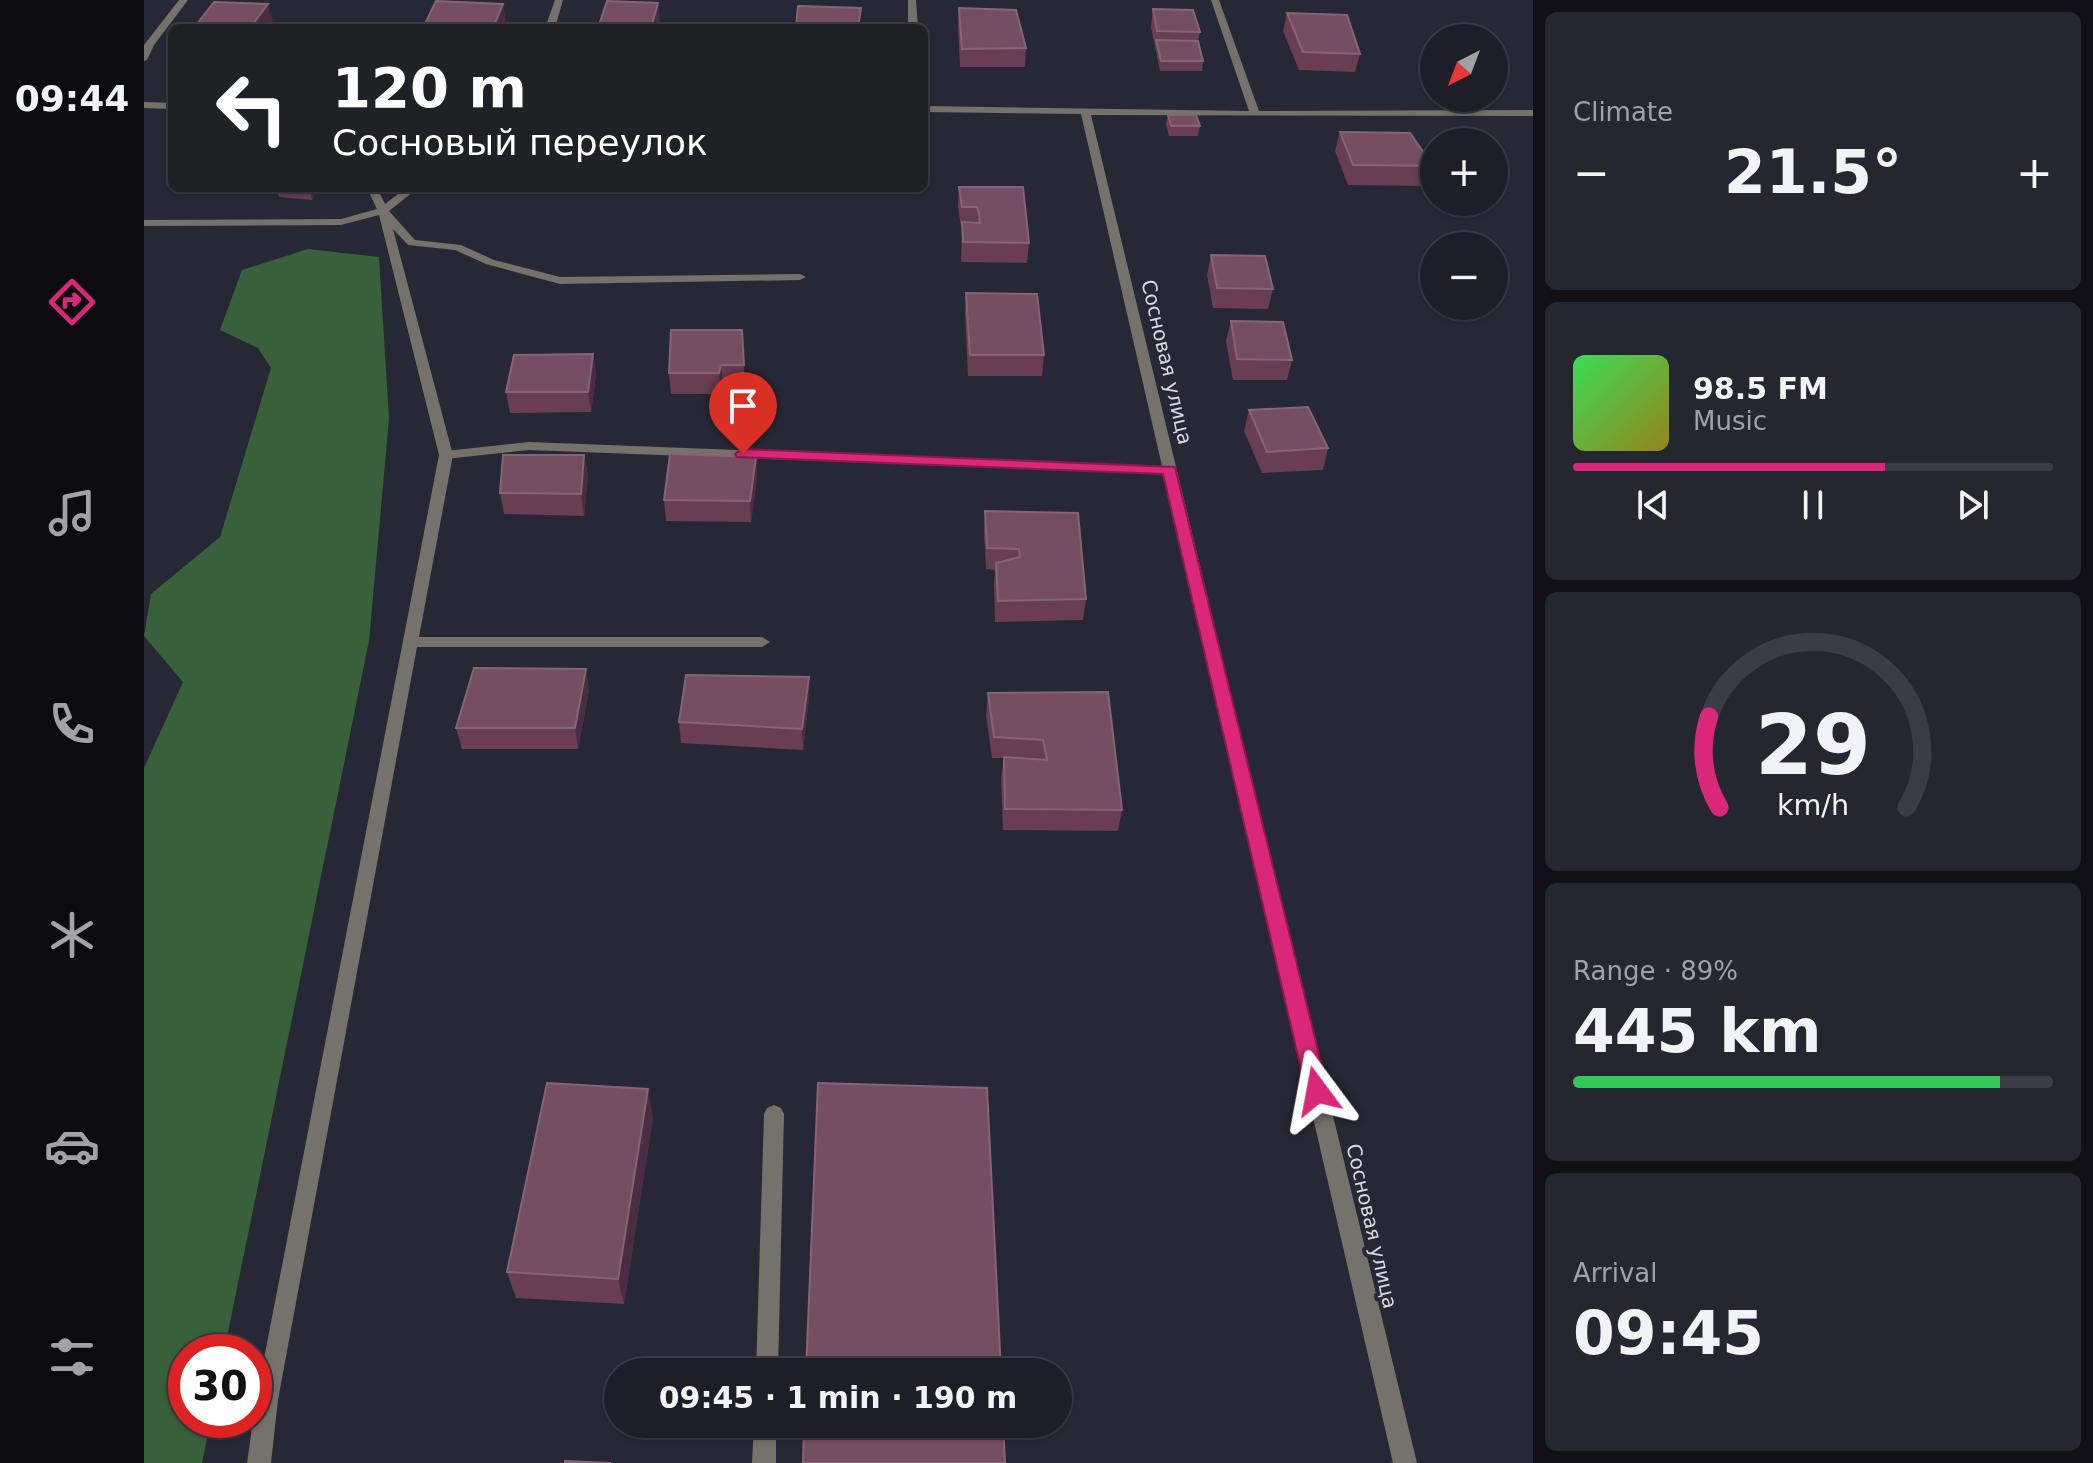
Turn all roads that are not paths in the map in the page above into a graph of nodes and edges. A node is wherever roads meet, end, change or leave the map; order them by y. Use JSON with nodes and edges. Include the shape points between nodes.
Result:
{"nodes":[{"id":1,"x":184,"y":0,"type":"edge"},
{"id":2,"x":559,"y":0,"type":"edge"},
{"id":3,"x":912,"y":0,"type":"edge"},
{"id":4,"x":1215,"y":0,"type":"edge"},
{"id":5,"x":551,"y":24,"type":"edge"},
{"id":6,"x":913,"y":24,"type":"edge"},
{"id":7,"x":144,"y":58,"type":"edge"},
{"id":8,"x":144,"y":105,"type":"edge"},
{"id":9,"x":168,"y":106,"type":"edge"},
{"id":10,"x":928,"y":109,"type":"edge"},
{"id":11,"x":1085,"y":111,"type":"junction"},
{"id":12,"x":1533,"y":113,"type":"edge"},
{"id":13,"x":1255,"y":114,"type":"junction"},
{"id":14,"x":374,"y":192,"type":"edge"},
{"id":15,"x":408,"y":192,"type":"edge"},
{"id":16,"x":383,"y":211,"type":"junction"},
{"id":17,"x":144,"y":223,"type":"edge"},
{"id":18,"x":800,"y":277,"type":"dead end"},
{"id":19,"x":446,"y":455,"type":"junction"},
{"id":20,"x":1170,"y":470,"type":"junction"},
{"id":21,"x":409,"y":642,"type":"junction"},
{"id":22,"x":762,"y":642,"type":"dead end"},
{"id":23,"x":774,"y":1114,"type":"dead end"},
{"id":24,"x":767,"y":1358,"type":"edge"},
{"id":25,"x":765,"y":1438,"type":"edge"},
{"id":26,"x":259,"y":1463,"type":"edge"},
{"id":27,"x":764,"y":1463,"type":"edge"},
{"id":28,"x":1405,"y":1463,"type":"edge"}],
"edges":[{"from":1,"to":7,"type":"street"},
{"from":2,"to":5,"type":"street"},
{"from":3,"to":6,"type":"street"},
{"from":4,"to":13,"type":"street"},
{"from":8,"to":9,"type":"street"},
{"from":10,"to":11,"type":"street"},
{"from":11,"to":13,"type":"street"},
{"from":11,"to":20,"type":"street","name":"Сосновая улица"},
{"from":12,"to":13,"type":"street"},
{"from":14,"to":16,"type":"street"},
{"from":15,"to":16,"type":"street"},
{"from":16,"to":17,"type":"street","via":[[341,222]]},
{"from":16,"to":18,"type":"street","via":[[412,243],[457,247],[560,281]]},
{"from":16,"to":19,"type":"street"},
{"from":19,"to":20,"type":"street","via":[[529,446]]},
{"from":19,"to":21,"type":"street"},
{"from":20,"to":28,"type":"street","name":"Сосновая улица"},
{"from":21,"to":22,"type":"street"},
{"from":21,"to":26,"type":"street"},
{"from":23,"to":24,"type":"street"},
{"from":25,"to":27,"type":"street"}]}
